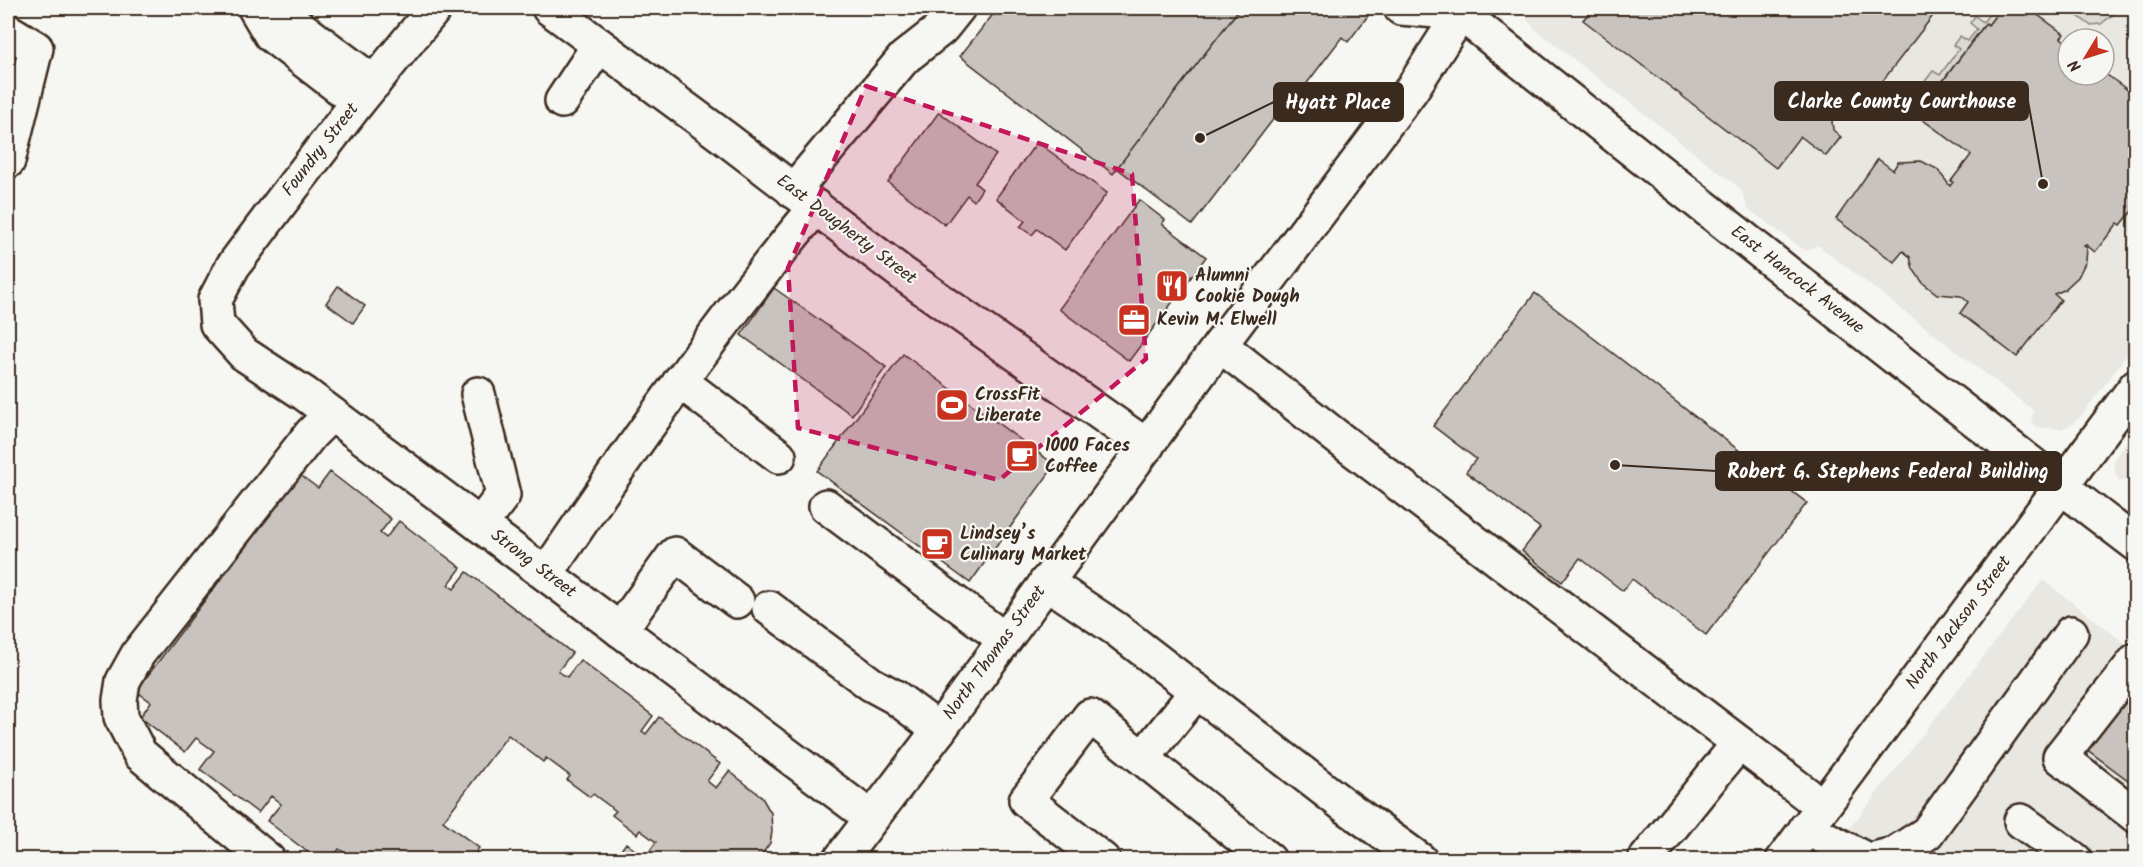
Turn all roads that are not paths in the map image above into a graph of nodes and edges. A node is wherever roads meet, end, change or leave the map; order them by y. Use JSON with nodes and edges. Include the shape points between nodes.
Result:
{"nodes":[{"id":1,"x":255,"y":8,"type":"edge"},
{"id":2,"x":268,"y":8,"type":"edge"},
{"id":3,"x":435,"y":8,"type":"edge"},
{"id":4,"x":549,"y":8,"type":"edge"},
{"id":5,"x":957,"y":8,"type":"edge"},
{"id":6,"x":1401,"y":8,"type":"edge"},
{"id":7,"x":1462,"y":10,"type":"edge"},
{"id":8,"x":8,"y":30,"type":"edge"},
{"id":9,"x":599,"y":45,"type":"junction"},
{"id":10,"x":366,"y":93,"type":"junction"},
{"id":11,"x":562,"y":101,"type":"dead end"},
{"id":12,"x":8,"y":161,"type":"edge"},
{"id":13,"x":804,"y":199,"type":"junction"},
{"id":14,"x":215,"y":300,"type":"joint"},
{"id":15,"x":1220,"y":345,"type":"junction"},
{"id":16,"x":680,"y":381,"type":"junction"},
{"id":17,"x":2134,"y":392,"type":"edge"},
{"id":18,"x":478,"y":394,"type":"dead end"},
{"id":19,"x":331,"y":414,"type":"junction"},
{"id":20,"x":1147,"y":446,"type":"junction"},
{"id":21,"x":779,"y":456,"type":"dead end"},
{"id":22,"x":2060,"y":488,"type":"junction"},
{"id":23,"x":826,"y":506,"type":"dead end"},
{"id":24,"x":480,"y":525,"type":"junction"},
{"id":25,"x":2136,"y":544,"type":"edge"},
{"id":26,"x":546,"y":574,"type":"junction"},
{"id":27,"x":1046,"y":582,"type":"junction"},
{"id":28,"x":737,"y":601,"type":"dead end"},
{"id":29,"x":769,"y":608,"type":"dead end"},
{"id":30,"x":620,"y":630,"type":"junction"},
{"id":31,"x":2071,"y":633,"type":"dead end"},
{"id":32,"x":1004,"y":639,"type":"junction"},
{"id":33,"x":2136,"y":660,"type":"edge"},
{"id":34,"x":1197,"y":691,"type":"junction"},
{"id":35,"x":939,"y":730,"type":"junction"},
{"id":36,"x":1739,"y":742,"type":"junction"},
{"id":37,"x":1143,"y":758,"type":"junction"},
{"id":38,"x":2136,"y":816,"type":"edge"},
{"id":39,"x":870,"y":817,"type":"junction"},
{"id":40,"x":1814,"y":817,"type":"junction"},
{"id":41,"x":2021,"y":820,"type":"dead end"},
{"id":42,"x":224,"y":823,"type":"junction"},
{"id":43,"x":227,"y":860,"type":"edge"},
{"id":44,"x":268,"y":860,"type":"edge"},
{"id":45,"x":840,"y":860,"type":"edge"},
{"id":46,"x":1103,"y":860,"type":"edge"},
{"id":47,"x":1269,"y":860,"type":"edge"},
{"id":48,"x":1420,"y":860,"type":"edge"},
{"id":49,"x":1645,"y":860,"type":"edge"},
{"id":50,"x":1783,"y":860,"type":"edge"},
{"id":51,"x":1868,"y":860,"type":"edge"},
{"id":52,"x":2075,"y":860,"type":"edge"}],
"edges":[{"from":1,"to":10,"type":"street","via":[[271,35]]},
{"from":2,"to":10,"type":"street","via":[[285,16]]},
{"from":3,"to":10,"type":"street","name":"Foundry Street"},
{"from":4,"to":9,"type":"street","name":"East Dougherty Street"},
{"from":5,"to":13,"type":"street","via":[[942,28],[904,58]]},
{"from":6,"to":7,"type":"street"},
{"from":7,"to":15,"type":"street","name":"North Thomas Street","via":[[1412,89]]},
{"from":7,"to":22,"type":"street","name":"East Hancock Avenue"},
{"from":8,"to":12,"type":"street","via":[[36,48]]},
{"from":9,"to":11,"type":"street"},
{"from":9,"to":13,"type":"street","name":"East Dougherty Street"},
{"from":10,"to":14,"type":"street","name":"Foundry Street","via":[[233,266]]},
{"from":13,"to":16,"type":"street","via":[[746,292]]},
{"from":13,"to":20,"type":"street","name":"East Dougherty Street","via":[[903,274]]},
{"from":14,"to":19,"type":"street","name":"Strong Street","via":[[217,324],[244,354]]},
{"from":15,"to":20,"type":"street","name":"North Thomas Street"},
{"from":15,"to":36,"type":"street"},
{"from":16,"to":21,"type":"street"},
{"from":16,"to":26,"type":"street"},
{"from":17,"to":22,"type":"street","name":"North Jackson Street"},
{"from":18,"to":24,"type":"street","via":[[503,495]]},
{"from":19,"to":24,"type":"street","name":"Strong Street"},
{"from":19,"to":42,"type":"street","via":[[311,434],[138,654],[123,681],[121,717],[140,754]]},
{"from":20,"to":27,"type":"street","name":"North Thomas Street"},
{"from":22,"to":25,"type":"street","name":"East Hancock Avenue"},
{"from":22,"to":40,"type":"street","name":"North Jackson Street"},
{"from":23,"to":32,"type":"street"},
{"from":24,"to":26,"type":"street","name":"Strong Street"},
{"from":26,"to":30,"type":"street","name":"Strong Street"},
{"from":27,"to":32,"type":"street","name":"North Thomas Street"},
{"from":27,"to":34,"type":"street"},
{"from":28,"to":30,"type":"street","via":[[675,554]]},
{"from":29,"to":35,"type":"street"},
{"from":30,"to":39,"type":"street","name":"Strong Street"},
{"from":31,"to":51,"type":"street","via":[[1926,833],[1894,854]]},
{"from":32,"to":35,"type":"street","name":"North Thomas Street"},
{"from":33,"to":38,"type":"street","via":[[2060,757]]},
{"from":34,"to":37,"type":"street"},
{"from":34,"to":48,"type":"street"},
{"from":35,"to":39,"type":"street","name":"North Thomas Street"},
{"from":36,"to":40,"type":"street"},
{"from":36,"to":49,"type":"street"},
{"from":37,"to":46,"type":"street","via":[[1090,716],[1026,800]]},
{"from":37,"to":47,"type":"street"},
{"from":39,"to":45,"type":"street","name":"North Thomas Street"},
{"from":40,"to":50,"type":"street","name":"North Jackson Street"},
{"from":40,"to":51,"type":"street"},
{"from":41,"to":52,"type":"street"},
{"from":42,"to":43,"type":"street"},
{"from":42,"to":44,"type":"street"}]}
